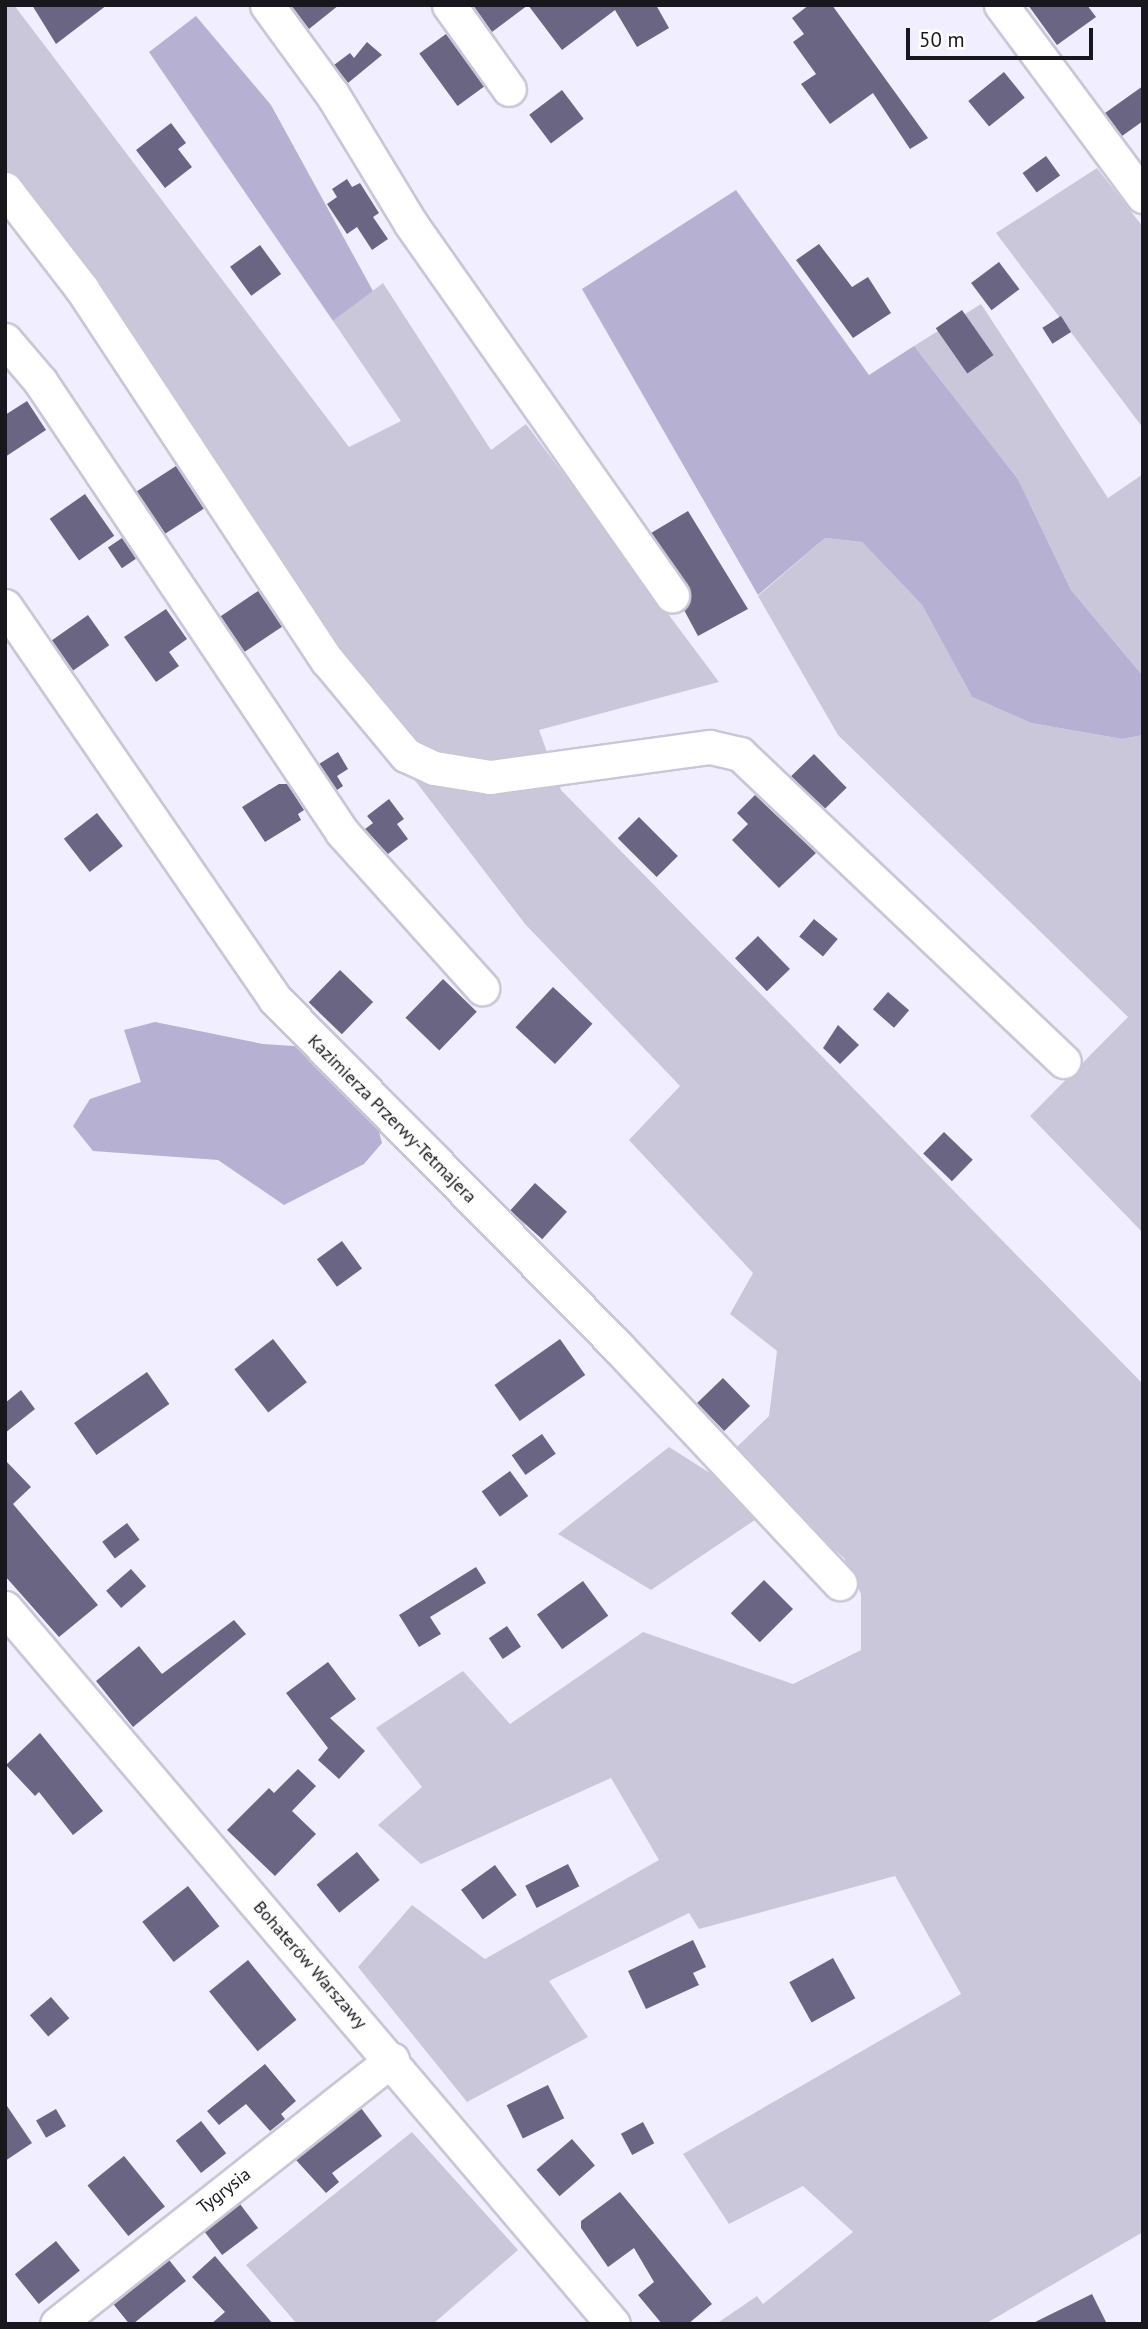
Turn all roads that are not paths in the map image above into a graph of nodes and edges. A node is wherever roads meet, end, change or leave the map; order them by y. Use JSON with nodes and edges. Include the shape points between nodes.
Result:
{"nodes":[{"id":1,"x":267,"y":5,"type":"edge"},
{"id":2,"x":449,"y":5,"type":"edge"},
{"id":3,"x":1000,"y":5,"type":"edge"},
{"id":4,"x":509,"y":89,"type":"dead end"},
{"id":5,"x":5,"y":189,"type":"edge"},
{"id":6,"x":1143,"y":196,"type":"edge"},
{"id":7,"x":5,"y":340,"type":"edge"},
{"id":8,"x":672,"y":596,"type":"dead end"},
{"id":9,"x":5,"y":606,"type":"edge"},
{"id":10,"x":482,"y":988,"type":"dead end"},
{"id":11,"x":1063,"y":1061,"type":"dead end"},
{"id":12,"x":840,"y":1583,"type":"dead end"},
{"id":13,"x":5,"y":1608,"type":"edge"},
{"id":14,"x":392,"y":2059,"type":"junction"},
{"id":15,"x":57,"y":2324,"type":"edge"},
{"id":16,"x":613,"y":2324,"type":"edge"}],
"edges":[{"from":1,"to":8,"type":"street","via":[[332,94],[411,225]]},
{"from":2,"to":4,"type":"street"},
{"from":3,"to":6,"type":"street"},
{"from":5,"to":11,"type":"street","via":[[82,289],[327,660],[406,755],[433,768],[490,777],[710,747],[740,754]]},
{"from":7,"to":10,"type":"street","via":[[40,381],[342,832]]},
{"from":9,"to":12,"type":"street","name":"Kazimierza Przerwy-Tetmajera","via":[[275,999],[618,1347]]},
{"from":13,"to":14,"type":"street","name":"Bohaterów Warszawy"},
{"from":14,"to":15,"type":"street","name":"Tygrysia"},
{"from":14,"to":16,"type":"street","name":"Bohaterów Warszawy"}]}
